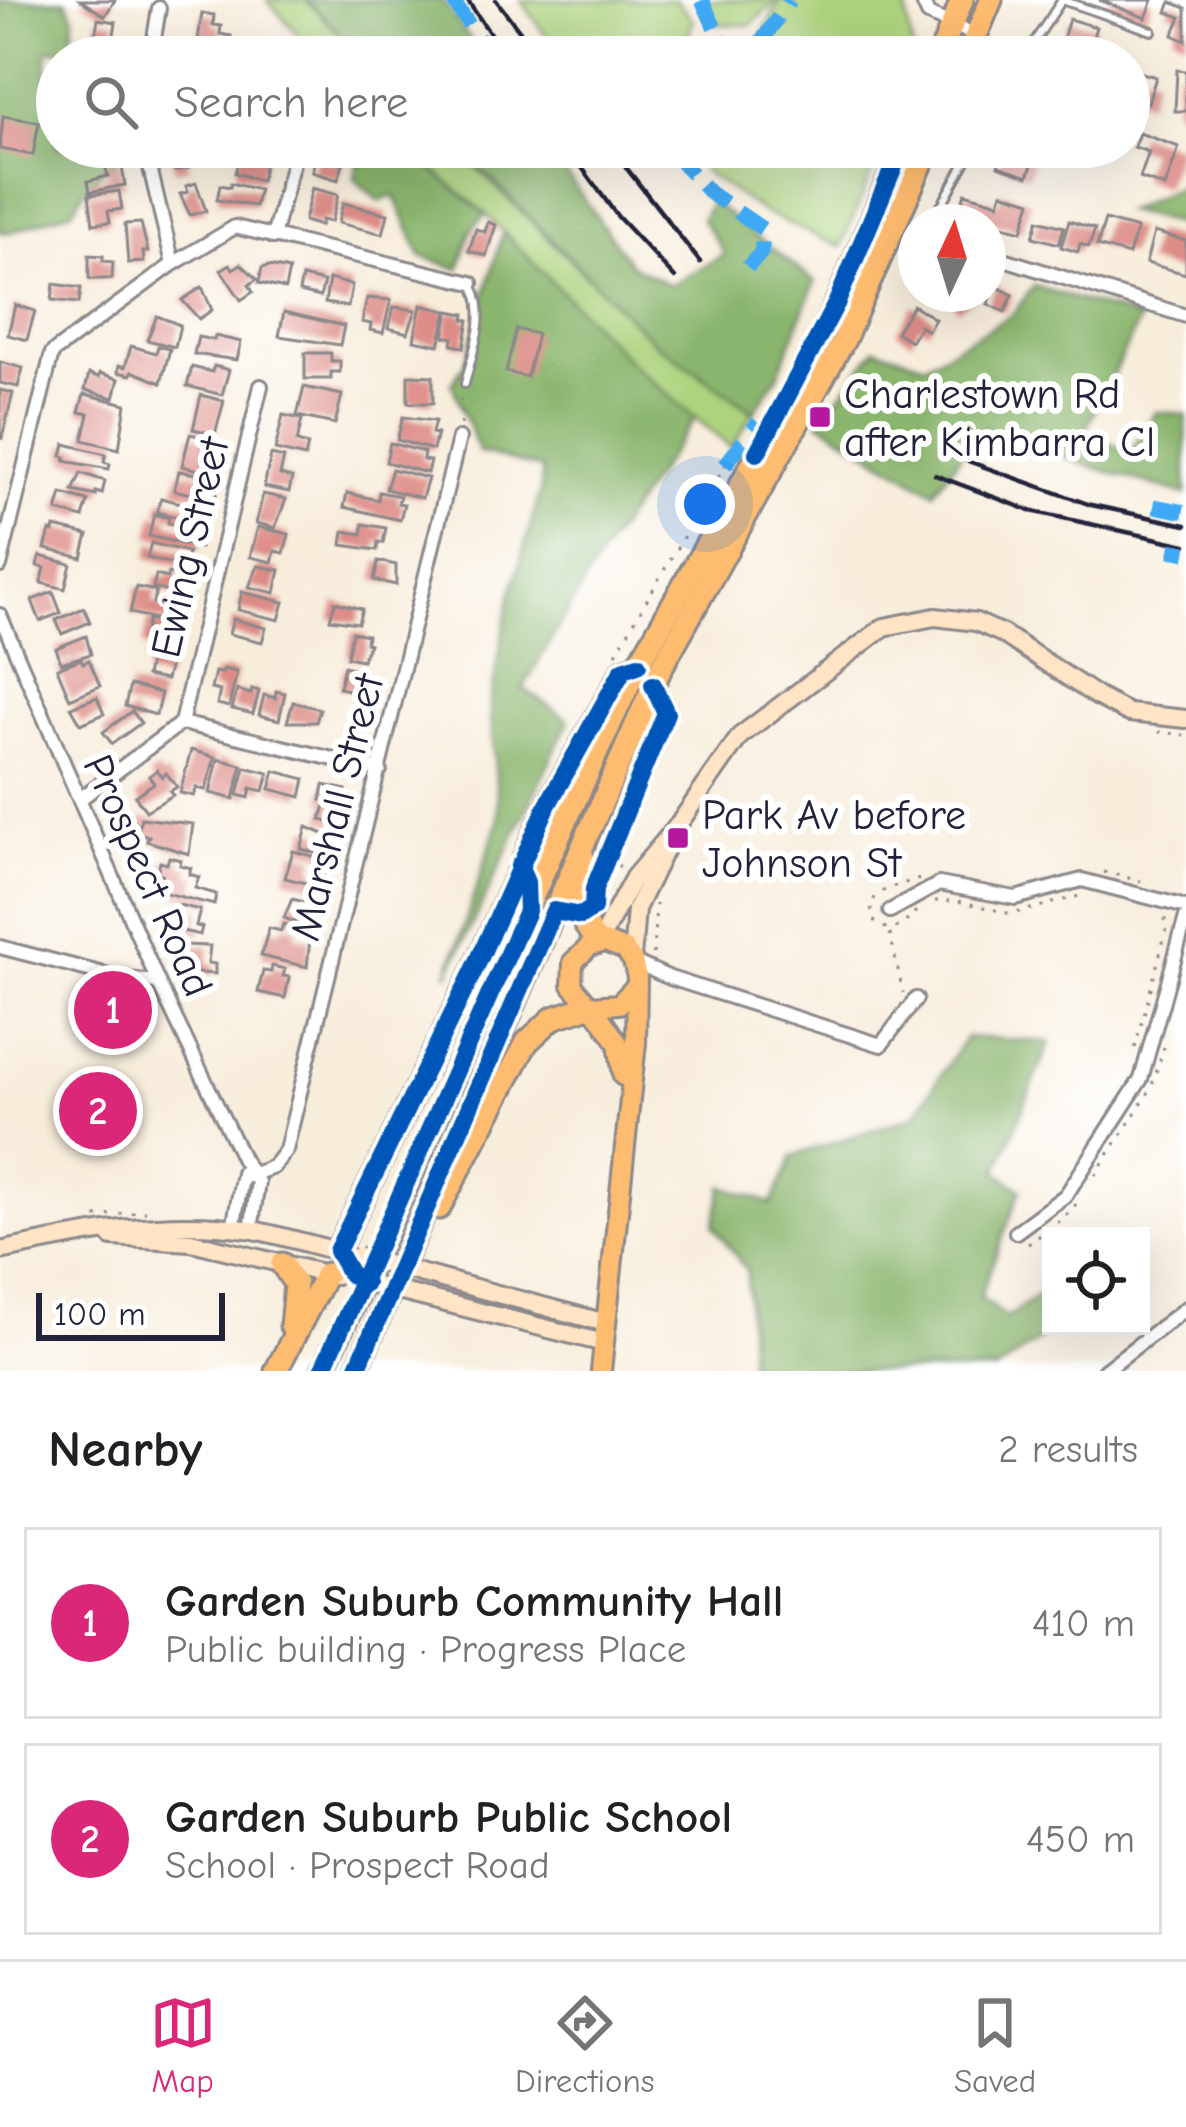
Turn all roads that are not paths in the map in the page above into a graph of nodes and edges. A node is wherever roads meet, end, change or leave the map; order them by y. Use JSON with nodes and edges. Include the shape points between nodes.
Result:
{"nodes":[{"id":1,"x":922,"y":0,"type":"edge"},
{"id":2,"x":962,"y":0,"type":"edge"},
{"id":3,"x":991,"y":0,"type":"edge"},
{"id":4,"x":159,"y":8,"type":"dead end"},
{"id":5,"x":952,"y":25,"type":"junction"},
{"id":6,"x":1152,"y":31,"type":"dead end"},
{"id":7,"x":976,"y":35,"type":"joint"},
{"id":8,"x":154,"y":36,"type":"edge"},
{"id":9,"x":948,"y":36,"type":"edge"},
{"id":10,"x":1038,"y":36,"type":"edge"},
{"id":11,"x":150,"y":168,"type":"edge"},
{"id":12,"x":292,"y":168,"type":"edge"},
{"id":13,"x":898,"y":168,"type":"edge"},
{"id":14,"x":903,"y":168,"type":"edge"},
{"id":15,"x":923,"y":168,"type":"edge"},
{"id":16,"x":962,"y":168,"type":"edge"},
{"id":17,"x":913,"y":204,"type":"edge"},
{"id":18,"x":942,"y":204,"type":"edge"},
{"id":19,"x":898,"y":212,"type":"edge"},
{"id":20,"x":898,"y":229,"type":"edge"},
{"id":21,"x":273,"y":236,"type":"junction"},
{"id":22,"x":898,"y":243,"type":"edge"},
{"id":23,"x":1006,"y":260,"type":"edge"},
{"id":24,"x":172,"y":264,"type":"junction"},
{"id":25,"x":472,"y":283,"type":"joint"},
{"id":26,"x":838,"y":302,"type":"junction"},
{"id":27,"x":1186,"y":316,"type":"edge"},
{"id":28,"x":465,"y":384,"type":"road end"},
{"id":29,"x":261,"y":386,"type":"dead end"},
{"id":30,"x":459,"y":438,"type":"road end"},
{"id":31,"x":0,"y":566,"type":"edge"},
{"id":32,"x":0,"y":615,"type":"edge"},
{"id":33,"x":638,"y":664,"type":"junction"},
{"id":34,"x":1186,"y":719,"type":"edge"},
{"id":35,"x":181,"y":723,"type":"junction"},
{"id":36,"x":380,"y":770,"type":"junction"},
{"id":37,"x":80,"y":799,"type":"junction"},
{"id":38,"x":678,"y":825,"type":"junction"},
{"id":39,"x":581,"y":850,"type":"junction"},
{"id":40,"x":519,"y":866,"type":"junction"},
{"id":41,"x":1186,"y":907,"type":"edge"},
{"id":42,"x":890,"y":910,"type":"dead end"},
{"id":43,"x":527,"y":911,"type":"junction"},
{"id":44,"x":1186,"y":917,"type":"edge"},
{"id":45,"x":598,"y":942,"type":"junction"},
{"id":46,"x":0,"y":947,"type":"edge"},
{"id":47,"x":639,"y":962,"type":"junction"},
{"id":48,"x":676,"y":980,"type":"junction"},
{"id":49,"x":158,"y":982,"type":"junction"},
{"id":50,"x":636,"y":985,"type":"junction"},
{"id":51,"x":914,"y":1001,"type":"road end"},
{"id":52,"x":592,"y":1006,"type":"junction"},
{"id":53,"x":625,"y":1117,"type":"junction"},
{"id":54,"x":248,"y":1177,"type":"junction"},
{"id":55,"x":242,"y":1229,"type":"junction"},
{"id":56,"x":1016,"y":1232,"type":"dead end"},
{"id":57,"x":69,"y":1236,"type":"junction"},
{"id":58,"x":0,"y":1251,"type":"edge"},
{"id":59,"x":233,"y":1251,"type":"junction"},
{"id":60,"x":282,"y":1264,"type":"junction"},
{"id":61,"x":347,"y":1270,"type":"junction"},
{"id":62,"x":1186,"y":1308,"type":"edge"},
{"id":63,"x":605,"y":1333,"type":"junction"},
{"id":64,"x":288,"y":1344,"type":"junction"},
{"id":65,"x":276,"y":1371,"type":"edge"},
{"id":66,"x":322,"y":1371,"type":"edge"},
{"id":67,"x":356,"y":1371,"type":"edge"},
{"id":68,"x":601,"y":1371,"type":"edge"},
{"id":69,"x":1104,"y":1371,"type":"edge"}],
"edges":[{"from":1,"to":5,"type":"street","via":[[928,14]]},
{"from":2,"to":5,"type":"highway"},
{"from":3,"to":7,"type":"highway"},
{"from":4,"to":8,"type":"street"},
{"from":5,"to":7,"type":"street"},
{"from":5,"to":9,"type":"highway"},
{"from":6,"to":10,"type":"lane","via":[[1062,0]]},
{"from":11,"to":24,"type":"street"},
{"from":12,"to":21,"type":"street"},
{"from":13,"to":26,"type":"highway"},
{"from":14,"to":19,"type":"street"},
{"from":15,"to":17,"type":"highway"},
{"from":16,"to":18,"type":"lane"},
{"from":20,"to":26,"type":"street","via":[[880,231]]},
{"from":21,"to":24,"type":"street","via":[[235,227]]},
{"from":21,"to":25,"type":"street"},
{"from":22,"to":39,"type":"highway","via":[[661,668]]},
{"from":23,"to":27,"type":"street"},
{"from":24,"to":31,"type":"street","via":[[52,353]]},
{"from":25,"to":28,"type":"lane","via":[[481,318]]},
{"from":26,"to":33,"type":"highway"},
{"from":29,"to":35,"type":"street","name":"Ewing Street"},
{"from":30,"to":36,"type":"street","name":"Marshall Street"},
{"from":32,"to":37,"type":"street","name":"Prospect Road"},
{"from":33,"to":40,"type":"highway","via":[[623,670],[586,729]]},
{"from":33,"to":43,"type":"highway"},
{"from":34,"to":38,"type":"main road","via":[[1119,708],[990,627],[907,620],[884,627],[740,736]]},
{"from":35,"to":36,"type":"street"},
{"from":35,"to":37,"type":"street"},
{"from":36,"to":54,"type":"street","name":"Marshall Street","via":[[286,1150]]},
{"from":37,"to":49,"type":"street","name":"Prospect Road"},
{"from":38,"to":45,"type":"main road","via":[[634,877]]},
{"from":38,"to":47,"type":"main road","via":[[636,909]]},
{"from":39,"to":45,"type":"highway","via":[[579,907]]},
{"from":39,"to":67,"type":"highway"},
{"from":40,"to":43,"type":"lane"},
{"from":40,"to":61,"type":"highway"},
{"from":41,"to":42,"type":"street","via":[[1082,880],[1015,898],[939,884]]},
{"from":43,"to":66,"type":"highway"},
{"from":44,"to":56,"type":"street","via":[[1141,1079],[1066,1195]]},
{"from":45,"to":47,"type":"main road"},
{"from":45,"to":52,"type":"main road","via":[[571,968],[574,991]]},
{"from":46,"to":49,"type":"street"},
{"from":47,"to":48,"type":"street"},
{"from":47,"to":50,"type":"main road"},
{"from":48,"to":50,"type":"street"},
{"from":48,"to":51,"type":"street","via":[[881,1045]]},
{"from":49,"to":54,"type":"street","name":"Prospect Road"},
{"from":50,"to":52,"type":"main road","via":[[619,1004]]},
{"from":50,"to":53,"type":"main road"},
{"from":52,"to":53,"type":"main road","via":[[620,1048]]},
{"from":52,"to":67,"type":"highway","via":[[546,1022],[515,1059]]},
{"from":53,"to":63,"type":"main road"},
{"from":54,"to":55,"type":"street","via":[[260,1192]]},
{"from":55,"to":57,"type":"main road","via":[[141,1225]]},
{"from":55,"to":59,"type":"main road"},
{"from":55,"to":61,"type":"main road"},
{"from":57,"to":58,"type":"main road"},
{"from":57,"to":59,"type":"main road","via":[[168,1239]]},
{"from":59,"to":60,"type":"main road"},
{"from":60,"to":61,"type":"main road"},
{"from":60,"to":64,"type":"highway","via":[[296,1300]]},
{"from":61,"to":63,"type":"main road","bridge":true,"via":[[414,1295]]},
{"from":61,"to":63,"type":"main road","bridge":true,"via":[[423,1274]]},
{"from":61,"to":64,"type":"highway"},
{"from":62,"to":69,"type":"street"},
{"from":63,"to":68,"type":"main road"},
{"from":64,"to":65,"type":"highway"}]}
